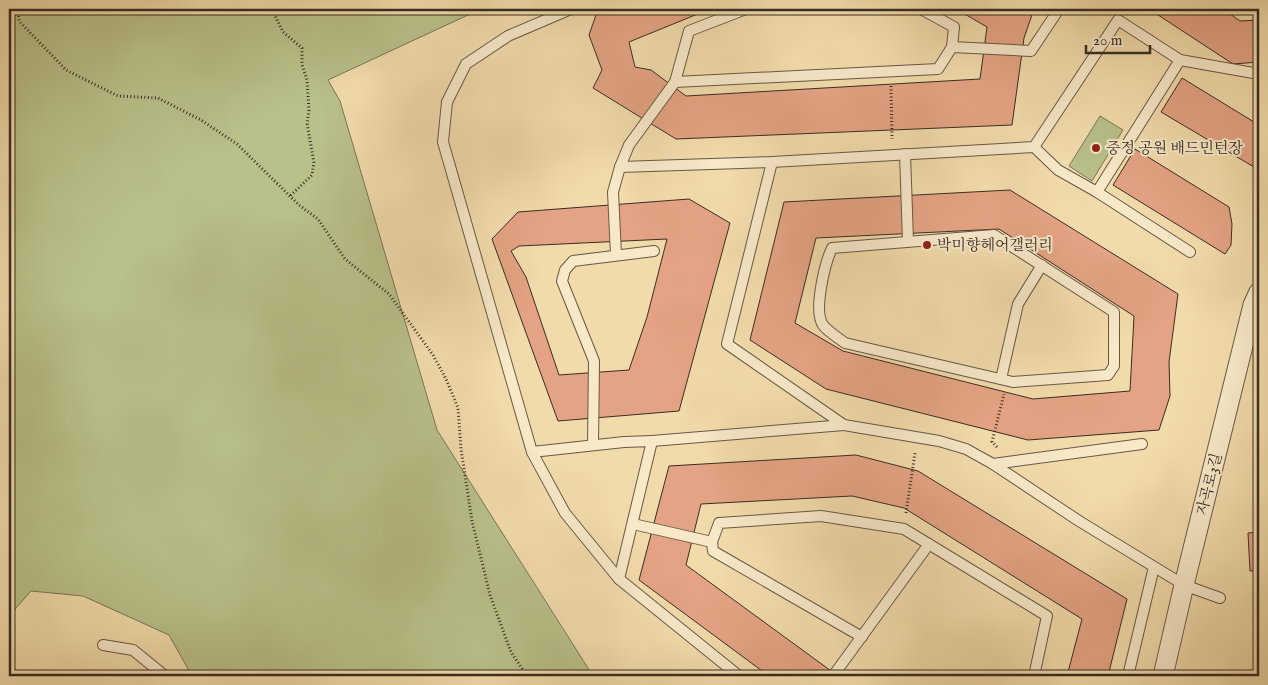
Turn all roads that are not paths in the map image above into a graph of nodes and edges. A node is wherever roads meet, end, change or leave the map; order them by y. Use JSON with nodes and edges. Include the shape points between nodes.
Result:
{"nodes":[{"id":1,"x":571,"y":9,"type":"edge"},
{"id":2,"x":746,"y":9,"type":"edge"},
{"id":3,"x":921,"y":9,"type":"edge"},
{"id":4,"x":1059,"y":9,"type":"edge"},
{"id":5,"x":952,"y":47,"type":"junction"},
{"id":6,"x":1180,"y":60,"type":"junction"},
{"id":7,"x":1259,"y":74,"type":"edge"},
{"id":8,"x":675,"y":82,"type":"junction"},
{"id":9,"x":1034,"y":147,"type":"junction"},
{"id":10,"x":905,"y":154,"type":"junction"},
{"id":11,"x":772,"y":162,"type":"junction"},
{"id":12,"x":620,"y":167,"type":"junction"},
{"id":13,"x":1097,"y":192,"type":"junction"},
{"id":14,"x":908,"y":241,"type":"junction"},
{"id":15,"x":654,"y":251,"type":"dead end"},
{"id":16,"x":1190,"y":252,"type":"dead end"},
{"id":17,"x":616,"y":255,"type":"junction"},
{"id":18,"x":1042,"y":265,"type":"junction"},
{"id":19,"x":1259,"y":292,"type":"edge"},
{"id":20,"x":1001,"y":379,"type":"junction"},
{"id":21,"x":844,"y":424,"type":"junction"},
{"id":22,"x":652,"y":441,"type":"junction"},
{"id":23,"x":1142,"y":444,"type":"dead end"},
{"id":24,"x":593,"y":446,"type":"junction"},
{"id":25,"x":532,"y":452,"type":"junction"},
{"id":26,"x":993,"y":464,"type":"junction"},
{"id":27,"x":633,"y":524,"type":"junction"},
{"id":28,"x":712,"y":542,"type":"junction"},
{"id":29,"x":929,"y":544,"type":"junction"},
{"id":30,"x":1154,"y":567,"type":"junction"},
{"id":31,"x":619,"y":579,"type":"junction"},
{"id":32,"x":1184,"y":585,"type":"junction"},
{"id":33,"x":1220,"y":598,"type":"dead end"},
{"id":34,"x":862,"y":637,"type":"junction"},
{"id":35,"x":103,"y":645,"type":"dead end"},
{"id":36,"x":165,"y":676,"type":"edge"},
{"id":37,"x":739,"y":676,"type":"edge"},
{"id":38,"x":833,"y":676,"type":"edge"},
{"id":39,"x":1034,"y":676,"type":"edge"},
{"id":40,"x":1128,"y":676,"type":"edge"},
{"id":41,"x":1163,"y":676,"type":"edge"}],
"edges":[{"from":1,"to":25,"type":"lane","via":[[508,36],[466,64],[447,102],[443,142]]},
{"from":2,"to":8,"type":"lane","via":[[689,31]]},
{"from":3,"to":5,"type":"lane","via":[[954,27]]},
{"from":4,"to":5,"type":"lane","via":[[1031,51]]},
{"from":5,"to":8,"type":"lane","via":[[938,69]]},
{"from":6,"to":7,"type":"lane"},
{"from":6,"to":9,"type":"lane","via":[[1118,20]]},
{"from":6,"to":13,"type":"lane"},
{"from":8,"to":12,"type":"lane","via":[[629,145]]},
{"from":9,"to":10,"type":"lane"},
{"from":9,"to":13,"type":"lane","via":[[1058,170]]},
{"from":10,"to":11,"type":"lane"},
{"from":10,"to":14,"type":"lane"},
{"from":11,"to":12,"type":"lane"},
{"from":11,"to":21,"type":"lane","via":[[726,344]]},
{"from":12,"to":17,"type":"lane","via":[[613,192]]},
{"from":13,"to":16,"type":"lane"},
{"from":14,"to":18,"type":"lane","via":[[994,235]]},
{"from":14,"to":20,"type":"lane","via":[[832,248],[819,309],[823,325],[845,343]]},
{"from":15,"to":17,"type":"lane"},
{"from":17,"to":24,"type":"lane","via":[[574,261],[564,270],[562,280],[594,361]]},
{"from":18,"to":20,"type":"lane","via":[[1018,304]]},
{"from":18,"to":20,"type":"lane","via":[[1114,312],[1114,366],[1108,375],[1013,382]]},
{"from":19,"to":32,"type":"street","name":"자곡로3길","via":[[1253,305]]},
{"from":21,"to":22,"type":"lane"},
{"from":21,"to":26,"type":"lane","via":[[939,441],[966,449]]},
{"from":22,"to":24,"type":"lane"},
{"from":22,"to":27,"type":"lane"},
{"from":23,"to":26,"type":"lane"},
{"from":24,"to":25,"type":"lane"},
{"from":25,"to":31,"type":"lane","via":[[565,513]]},
{"from":26,"to":30,"type":"lane"},
{"from":27,"to":28,"type":"lane"},
{"from":27,"to":31,"type":"lane"},
{"from":28,"to":29,"type":"lane","via":[[719,524],[822,516],[904,529]]},
{"from":28,"to":34,"type":"lane","via":[[712,551]]},
{"from":29,"to":34,"type":"lane"},
{"from":29,"to":39,"type":"lane","via":[[1047,616]]},
{"from":30,"to":32,"type":"lane"},
{"from":30,"to":40,"type":"lane"},
{"from":31,"to":37,"type":"lane"},
{"from":32,"to":33,"type":"lane"},
{"from":32,"to":41,"type":"street","name":"자곡로3길"},
{"from":34,"to":38,"type":"lane"},
{"from":35,"to":36,"type":"lane","via":[[133,650]]}]}
